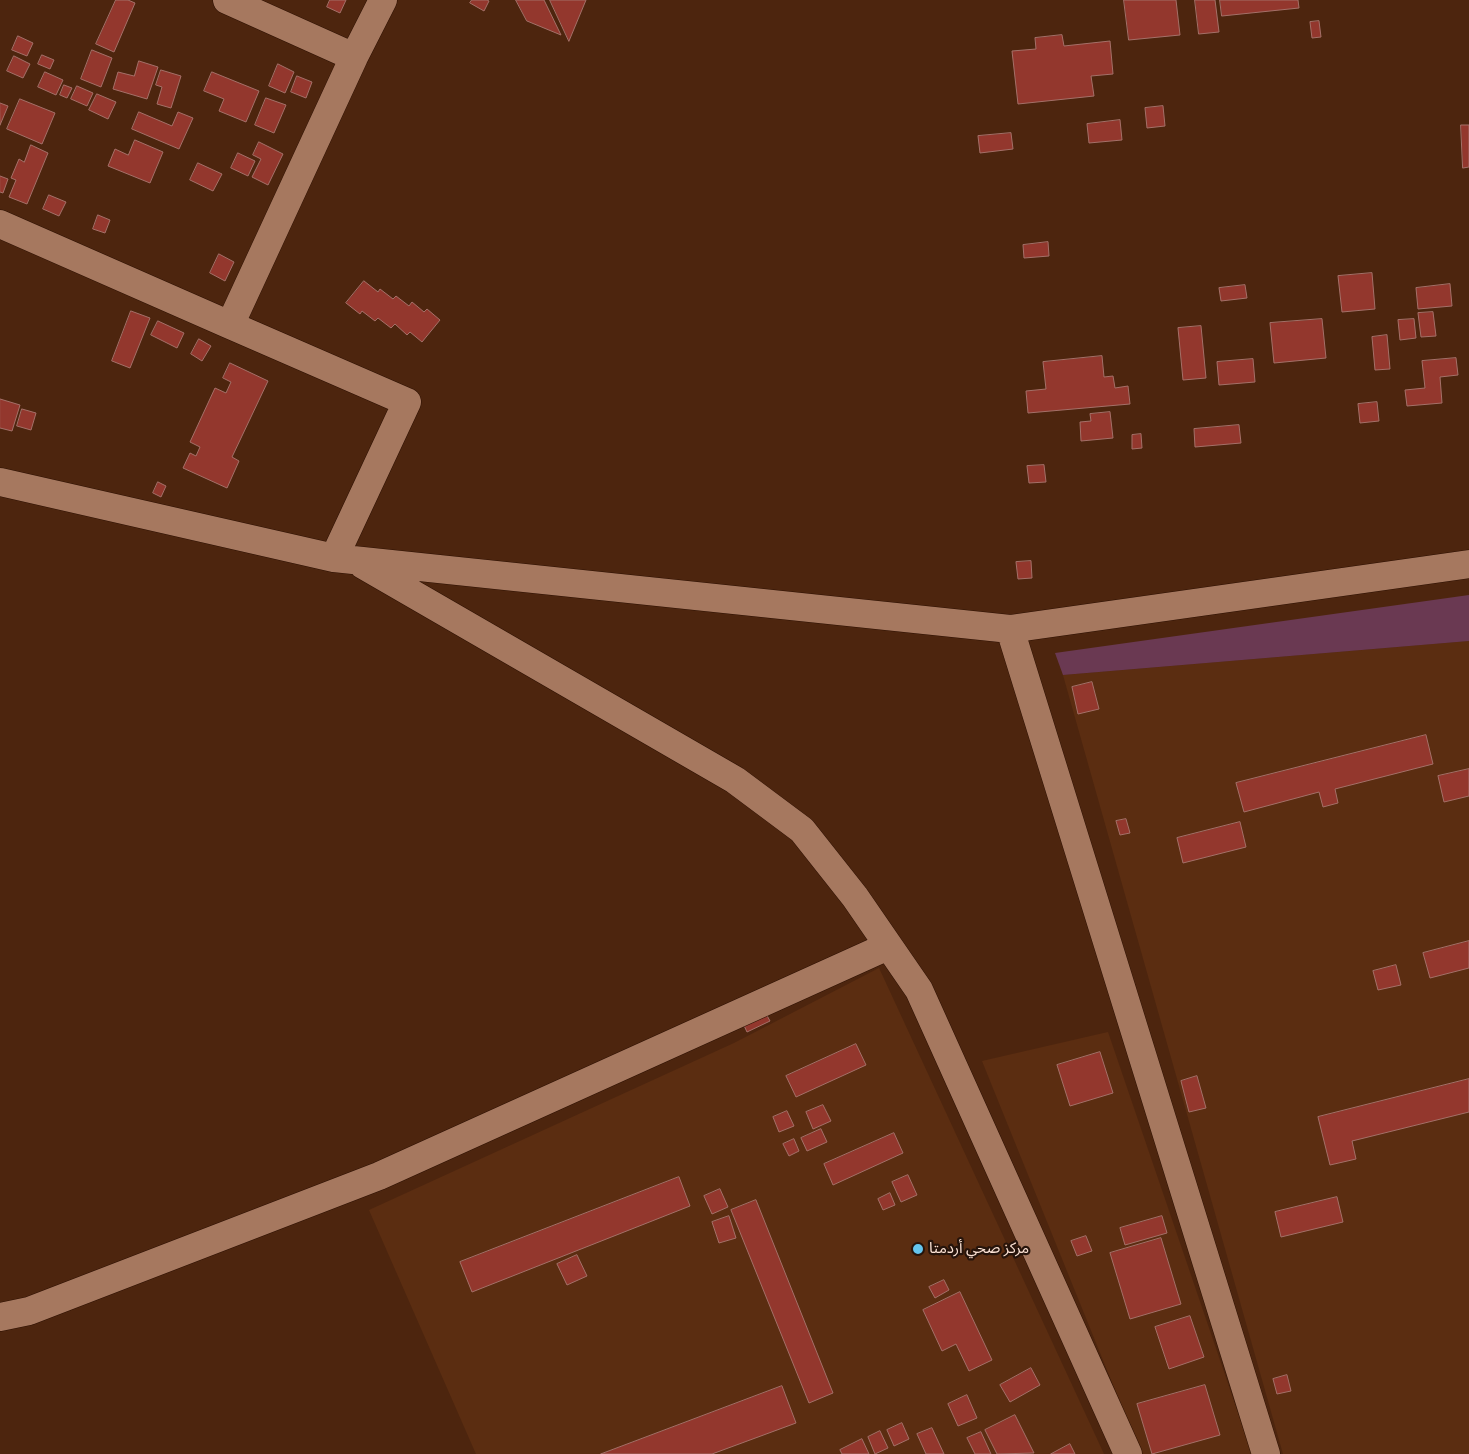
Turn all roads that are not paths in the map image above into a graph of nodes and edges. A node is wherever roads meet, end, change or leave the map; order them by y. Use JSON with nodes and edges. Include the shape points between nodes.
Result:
{"nodes":[{"id":1,"x":227,"y":0,"type":"edge"},
{"id":2,"x":383,"y":0,"type":"edge"},
{"id":3,"x":354,"y":57,"type":"junction"},
{"id":4,"x":0,"y":224,"type":"edge"},
{"id":5,"x":230,"y":325,"type":"junction"},
{"id":6,"x":0,"y":482,"type":"edge"},
{"id":7,"x":343,"y":558,"type":"junction"},
{"id":8,"x":1469,"y":564,"type":"edge"},
{"id":9,"x":1010,"y":629,"type":"junction"},
{"id":10,"x":888,"y":946,"type":"junction"},
{"id":11,"x":0,"y":1317,"type":"edge"},
{"id":12,"x":1128,"y":1454,"type":"edge"},
{"id":13,"x":1266,"y":1454,"type":"edge"}],
"edges":[{"from":1,"to":3,"type":"street"},
{"from":2,"to":3,"type":"street"},
{"from":3,"to":5,"type":"street"},
{"from":4,"to":5,"type":"street"},
{"from":5,"to":7,"type":"street","via":[[407,402]]},
{"from":6,"to":7,"type":"street"},
{"from":7,"to":9,"type":"street"},
{"from":7,"to":10,"type":"street","via":[[735,780],[802,830],[855,897]]},
{"from":8,"to":9,"type":"street"},
{"from":9,"to":13,"type":"street"},
{"from":10,"to":11,"type":"street","via":[[379,1176],[29,1311]]},
{"from":10,"to":12,"type":"street","via":[[919,990]]}]}
